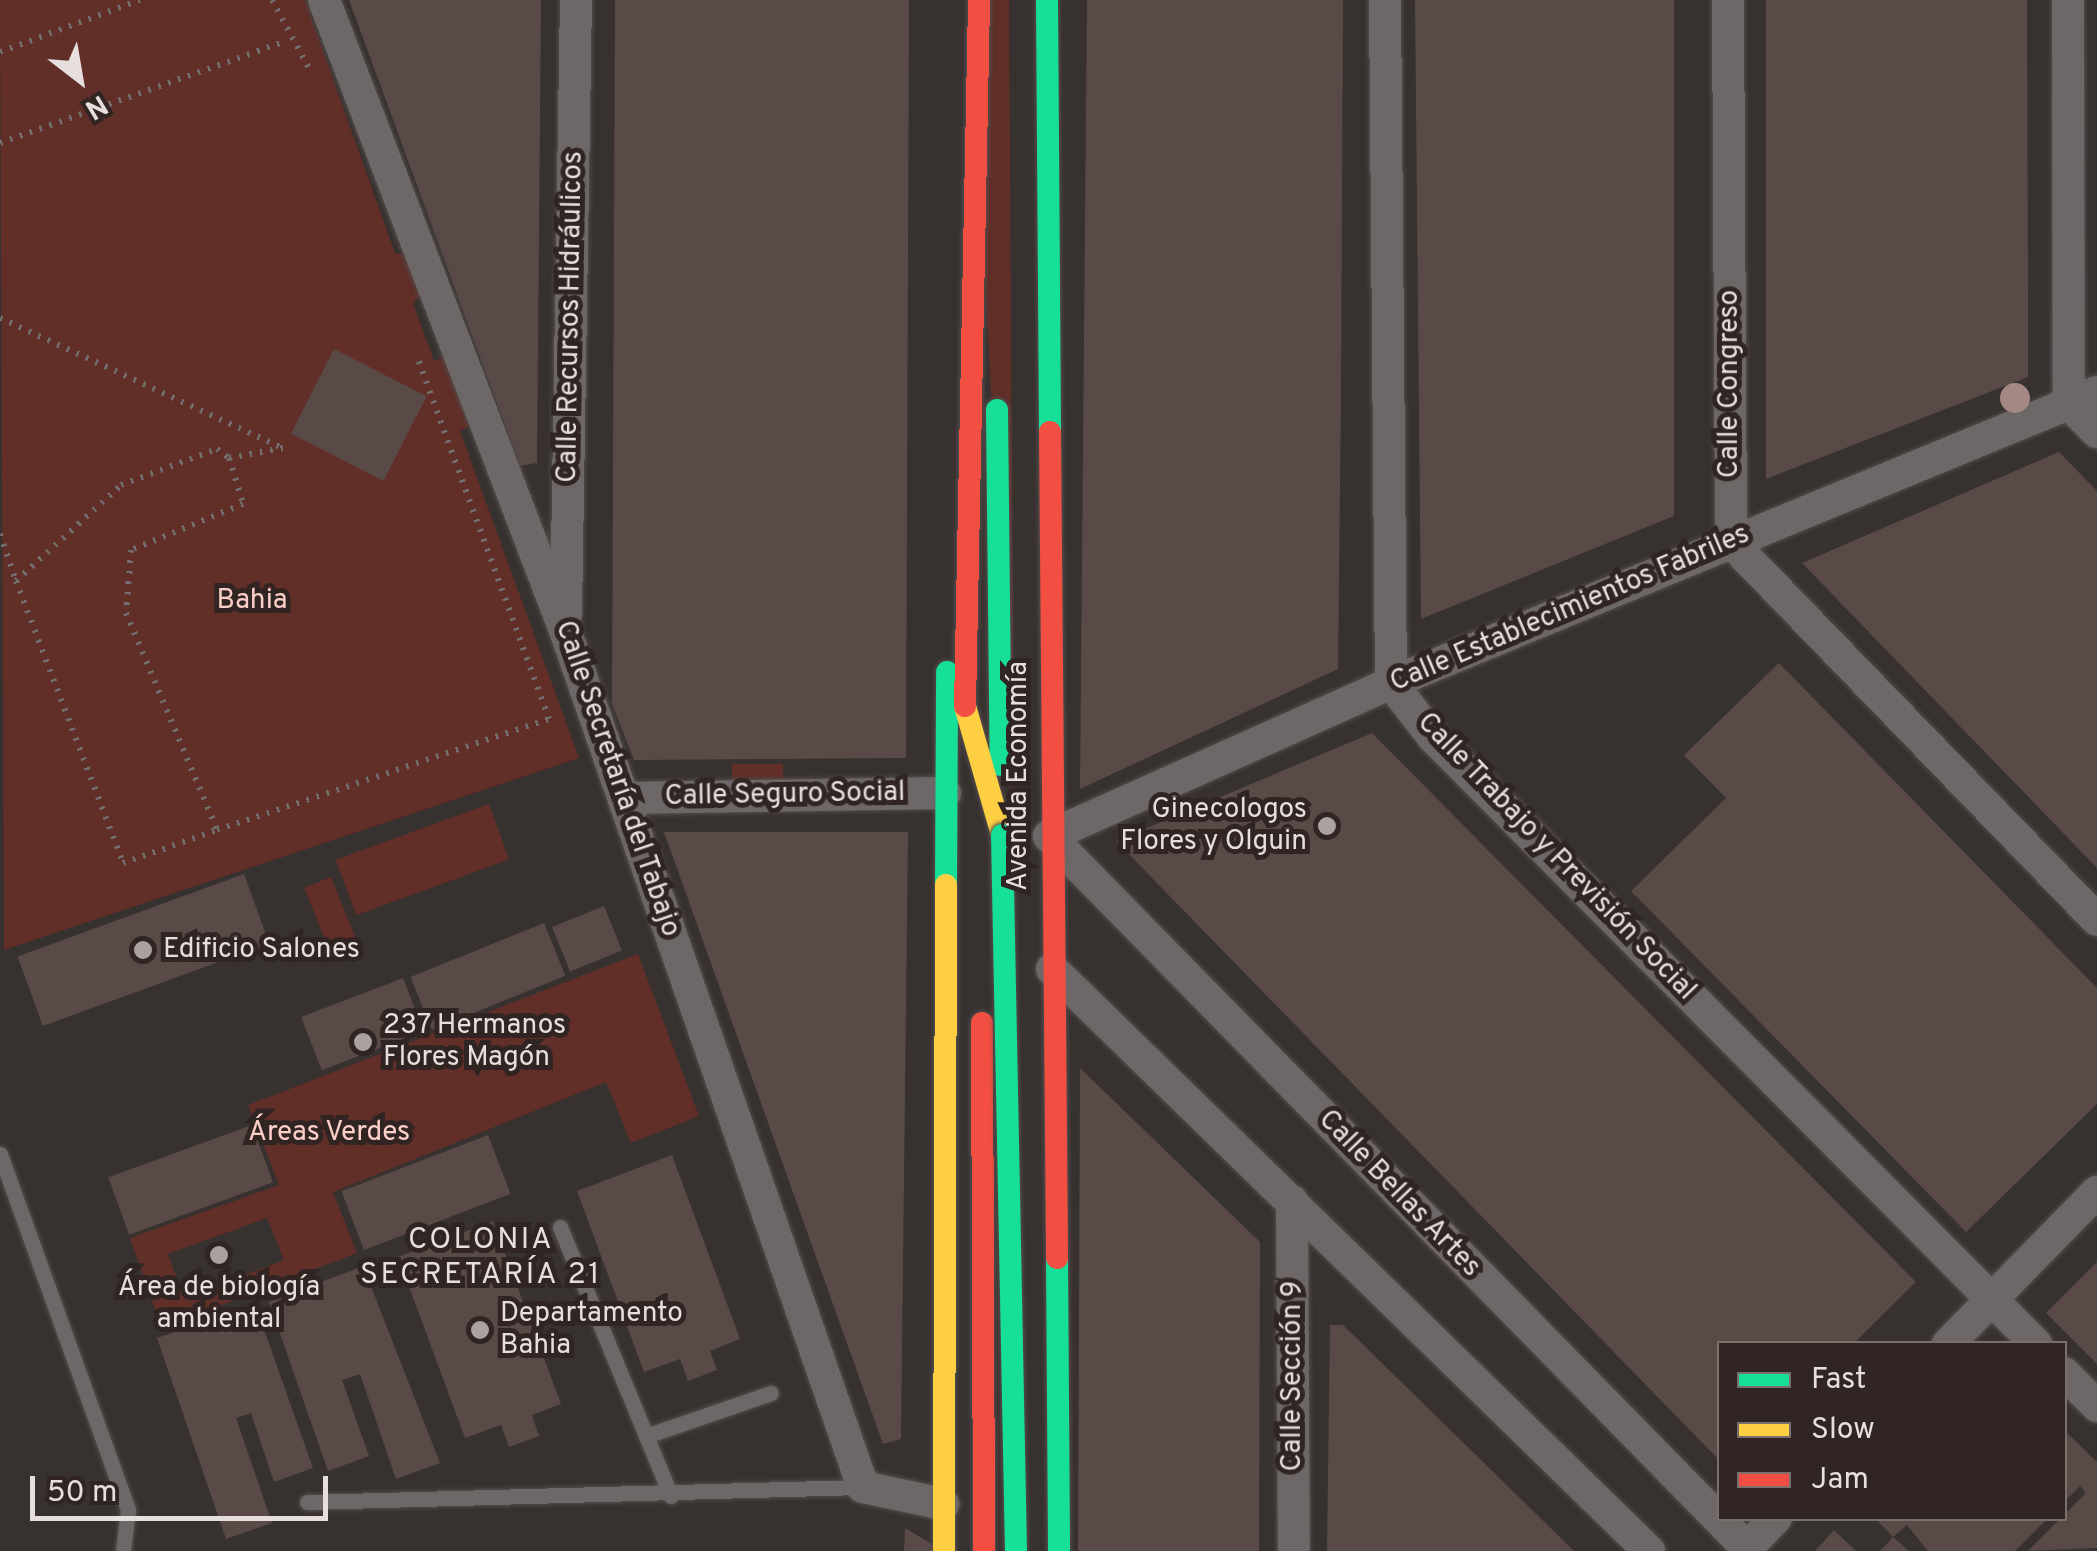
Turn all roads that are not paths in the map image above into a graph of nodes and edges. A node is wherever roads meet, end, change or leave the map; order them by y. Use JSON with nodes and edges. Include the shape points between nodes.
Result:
{"nodes":[{"id":1,"x":324,"y":0,"type":"edge"},
{"id":2,"x":576,"y":0,"type":"edge"},
{"id":3,"x":955,"y":0,"type":"edge"},
{"id":4,"x":979,"y":0,"type":"edge"},
{"id":5,"x":994,"y":0,"type":"edge"},
{"id":6,"x":1047,"y":0,"type":"edge"},
{"id":7,"x":1386,"y":0,"type":"edge"},
{"id":8,"x":1728,"y":0,"type":"edge"},
{"id":9,"x":2068,"y":0,"type":"edge"},
{"id":10,"x":2083,"y":398,"type":"edge"},
{"id":11,"x":2097,"y":432,"type":"edge"},
{"id":12,"x":1731,"y":542,"type":"junction"},
{"id":13,"x":566,"y":633,"type":"junction"},
{"id":14,"x":1390,"y":683,"type":"junction"},
{"id":15,"x":945,"y":793,"type":"junction"},
{"id":16,"x":624,"y":798,"type":"junction"},
{"id":17,"x":1002,"y":835,"type":"junction"},
{"id":18,"x":1048,"y":836,"type":"junction"},
{"id":19,"x":2097,"y":920,"type":"edge"},
{"id":20,"x":1052,"y":969,"type":"junction"},
{"id":21,"x":0,"y":1154,"type":"edge"},
{"id":22,"x":2097,"y":1192,"type":"edge"},
{"id":23,"x":1292,"y":1201,"type":"junction"},
{"id":24,"x":560,"y":1226,"type":"dead end"},
{"id":25,"x":1992,"y":1298,"type":"junction"},
{"id":26,"x":1951,"y":1341,"type":"edge"},
{"id":27,"x":2033,"y":1341,"type":"edge"},
{"id":28,"x":2067,"y":1376,"type":"edge"},
{"id":29,"x":771,"y":1394,"type":"dead end"},
{"id":30,"x":2097,"y":1406,"type":"edge"},
{"id":31,"x":646,"y":1436,"type":"junction"},
{"id":32,"x":863,"y":1487,"type":"junction"},
{"id":33,"x":671,"y":1496,"type":"junction"},
{"id":34,"x":307,"y":1502,"type":"dead end"},
{"id":35,"x":943,"y":1504,"type":"junction"},
{"id":36,"x":1717,"y":1519,"type":"edge"},
{"id":37,"x":1719,"y":1521,"type":"edge"},
{"id":38,"x":1773,"y":1521,"type":"edge"},
{"id":39,"x":1747,"y":1550,"type":"edge"},
{"id":40,"x":122,"y":1551,"type":"edge"},
{"id":41,"x":944,"y":1551,"type":"edge"},
{"id":42,"x":984,"y":1551,"type":"edge"},
{"id":43,"x":1016,"y":1551,"type":"edge"},
{"id":44,"x":1059,"y":1551,"type":"edge"},
{"id":45,"x":1294,"y":1551,"type":"edge"},
{"id":46,"x":1649,"y":1551,"type":"edge"}],
"edges":[{"from":1,"to":13,"type":"street","name":"Calle Secretaría del Tabajo"},
{"from":2,"to":13,"type":"street","name":"Calle Recursos Hidráulicos"},
{"from":3,"to":15,"type":"main road"},
{"from":4,"to":17,"type":"main road","via":[[965,352],[965,711]]},
{"from":5,"to":17,"type":"main road"},
{"from":6,"to":18,"type":"main road","name":"Avenida Economía"},
{"from":7,"to":14,"type":"street"},
{"from":8,"to":12,"type":"street","name":"Calle Congreso"},
{"from":9,"to":10,"type":"street"},
{"from":10,"to":11,"type":"street"},
{"from":10,"to":12,"type":"street","name":"Calle Establecimientos Fabriles"},
{"from":12,"to":14,"type":"street","name":"Calle Establecimientos Fabriles"},
{"from":12,"to":19,"type":"street"},
{"from":13,"to":16,"type":"street","name":"Calle Secretaría del Tabajo"},
{"from":14,"to":18,"type":"street","name":"Calle Establecimientos Fabriles"},
{"from":14,"to":25,"type":"street","name":"Calle Trabajo y Previsión Social","via":[[1433,737]]},
{"from":15,"to":16,"type":"street","name":"Calle Seguro Social"},
{"from":15,"to":35,"type":"main road"},
{"from":16,"to":32,"type":"street","name":"Calle Secretaría del Tabajo"},
{"from":17,"to":43,"type":"main road","bridge":true},
{"from":18,"to":20,"type":"main road","name":"Avenida Economía"},
{"from":18,"to":36,"type":"street","name":"Calle Bellas Artes"},
{"from":18,"to":42,"type":"main road","via":[[997,922],[982,999]]},
{"from":20,"to":23,"type":"street"},
{"from":20,"to":44,"type":"main road","name":"Avenida Economía"},
{"from":21,"to":40,"type":"lane","via":[[128,1510]]},
{"from":22,"to":25,"type":"street"},
{"from":23,"to":45,"type":"street","name":"Calle Sección 9"},
{"from":23,"to":46,"type":"street"},
{"from":24,"to":31,"type":"lane"},
{"from":25,"to":26,"type":"street"},
{"from":25,"to":27,"type":"street","name":"Calle Trabajo y Previsión Social"},
{"from":28,"to":30,"type":"street"},
{"from":29,"to":31,"type":"lane"},
{"from":31,"to":33,"type":"lane"},
{"from":32,"to":33,"type":"lane"},
{"from":32,"to":35,"type":"street"},
{"from":33,"to":34,"type":"lane"},
{"from":35,"to":41,"type":"main road"},
{"from":37,"to":39,"type":"street","name":"Calle Bellas Artes"},
{"from":38,"to":39,"type":"street"}]}
